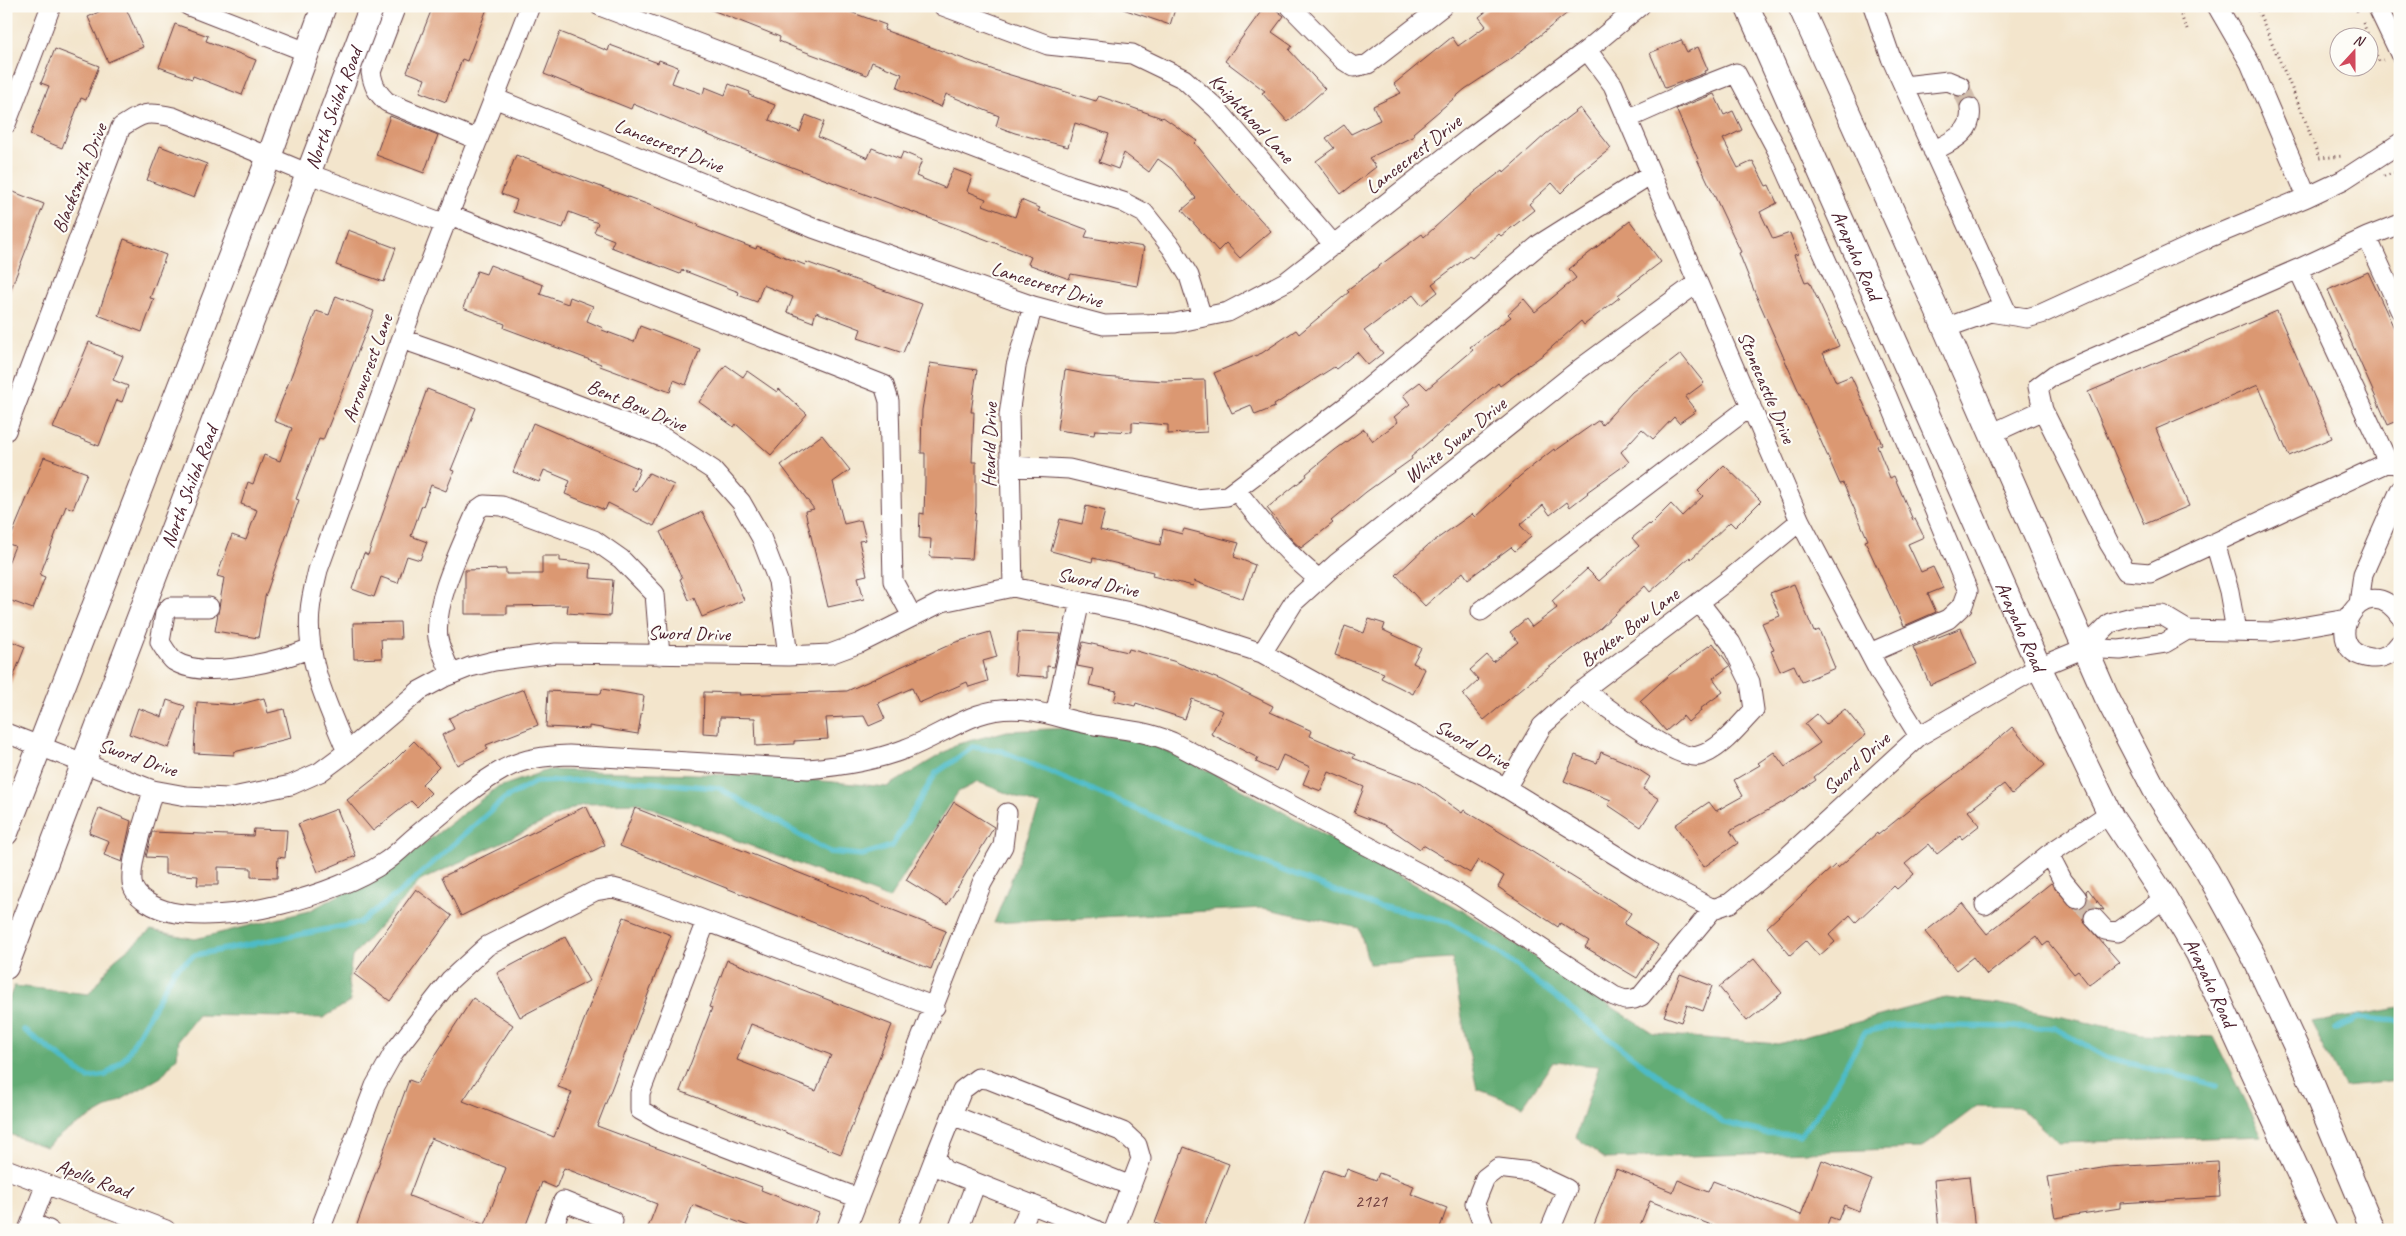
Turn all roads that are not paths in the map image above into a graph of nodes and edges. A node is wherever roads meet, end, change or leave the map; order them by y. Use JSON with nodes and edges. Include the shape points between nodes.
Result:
{"nodes":[{"id":1,"x":51,"y":6,"type":"edge"},
{"id":2,"x":189,"y":6,"type":"edge"},
{"id":3,"x":324,"y":6,"type":"edge"},
{"id":4,"x":372,"y":6,"type":"edge"},
{"id":5,"x":396,"y":6,"type":"edge"},
{"id":6,"x":530,"y":6,"type":"edge"},
{"id":7,"x":600,"y":6,"type":"edge"},
{"id":8,"x":943,"y":6,"type":"edge"},
{"id":9,"x":1290,"y":6,"type":"edge"},
{"id":10,"x":1443,"y":6,"type":"edge"},
{"id":11,"x":1640,"y":6,"type":"edge"},
{"id":12,"x":1747,"y":6,"type":"edge"},
{"id":13,"x":1800,"y":6,"type":"edge"},
{"id":14,"x":1872,"y":6,"type":"edge"},
{"id":15,"x":2217,"y":6,"type":"edge"},
{"id":16,"x":2377,"y":6,"type":"edge"},
{"id":17,"x":1587,"y":50,"type":"junction"},
{"id":18,"x":307,"y":52,"type":"junction"},
{"id":19,"x":2400,"y":54,"type":"edge"},
{"id":20,"x":1904,"y":86,"type":"junction"},
{"id":21,"x":1960,"y":86,"type":"dead end"},
{"id":22,"x":494,"y":98,"type":"junction"},
{"id":23,"x":1970,"y":108,"type":"tunnel mouth"},
{"id":24,"x":1628,"y":118,"type":"junction"},
{"id":25,"x":6,"y":124,"type":"edge"},
{"id":26,"x":478,"y":140,"type":"junction"},
{"id":27,"x":2400,"y":142,"type":"edge"},
{"id":28,"x":1933,"y":151,"type":"junction"},
{"id":29,"x":269,"y":157,"type":"junction"},
{"id":30,"x":309,"y":174,"type":"junction"},
{"id":31,"x":1651,"y":174,"type":"junction"},
{"id":32,"x":2307,"y":197,"type":"junction"},
{"id":33,"x":448,"y":220,"type":"junction"},
{"id":34,"x":2400,"y":224,"type":"edge"},
{"id":35,"x":2368,"y":237,"type":"junction"},
{"id":36,"x":1334,"y":245,"type":"junction"},
{"id":37,"x":2298,"y":269,"type":"junction"},
{"id":38,"x":1697,"y":283,"type":"junction"},
{"id":39,"x":1033,"y":306,"type":"junction"},
{"id":40,"x":2400,"y":310,"type":"edge"},
{"id":41,"x":2008,"y":315,"type":"junction"},
{"id":42,"x":1202,"y":317,"type":"junction"},
{"id":43,"x":1945,"y":328,"type":"junction"},
{"id":44,"x":402,"y":339,"type":"junction"},
{"id":45,"x":1751,"y":406,"type":"junction"},
{"id":46,"x":2043,"y":410,"type":"junction"},
{"id":47,"x":6,"y":431,"type":"edge"},
{"id":48,"x":1991,"y":434,"type":"junction"},
{"id":49,"x":2394,"y":463,"type":"edge"},
{"id":50,"x":1010,"y":466,"type":"junction"},
{"id":51,"x":1236,"y":490,"type":"junction"},
{"id":52,"x":2400,"y":490,"type":"edge"},
{"id":53,"x":1800,"y":521,"type":"junction"},
{"id":54,"x":2215,"y":544,"type":"junction"},
{"id":55,"x":1319,"y":579,"type":"junction"},
{"id":56,"x":1013,"y":587,"type":"junction"},
{"id":57,"x":1080,"y":601,"type":"junction"},
{"id":58,"x":1699,"y":602,"type":"junction"},
{"id":59,"x":2359,"y":604,"type":"junction"},
{"id":60,"x":209,"y":607,"type":"dead end"},
{"id":61,"x":1481,"y":610,"type":"dead end"},
{"id":62,"x":912,"y":616,"type":"junction"},
{"id":63,"x":2400,"y":616,"type":"edge"},
{"id":64,"x":2346,"y":619,"type":"junction"},
{"id":65,"x":2187,"y":630,"type":"junction"},
{"id":66,"x":2236,"y":631,"type":"junction"},
{"id":67,"x":2400,"y":643,"type":"edge"},
{"id":68,"x":311,"y":648,"type":"junction"},
{"id":69,"x":2085,"y":648,"type":"junction"},
{"id":70,"x":1262,"y":653,"type":"junction"},
{"id":71,"x":1870,"y":653,"type":"junction"},
{"id":72,"x":660,"y":655,"type":"junction"},
{"id":73,"x":788,"y":656,"type":"junction"},
{"id":74,"x":2039,"y":668,"type":"junction"},
{"id":75,"x":451,"y":674,"type":"junction"},
{"id":76,"x":1583,"y":690,"type":"junction"},
{"id":77,"x":1055,"y":715,"type":"junction"},
{"id":78,"x":6,"y":733,"type":"edge"},
{"id":79,"x":1919,"y":736,"type":"junction"},
{"id":80,"x":40,"y":746,"type":"junction"},
{"id":81,"x":347,"y":752,"type":"junction"},
{"id":82,"x":85,"y":763,"type":"junction"},
{"id":83,"x":1506,"y":788,"type":"junction"},
{"id":84,"x":153,"y":790,"type":"junction"},
{"id":85,"x":1007,"y":812,"type":"dead end"},
{"id":86,"x":2110,"y":813,"type":"junction"},
{"id":87,"x":6,"y":833,"type":"edge"},
{"id":88,"x":2049,"y":854,"type":"junction"},
{"id":89,"x":2077,"y":898,"type":"tunnel mouth"},
{"id":90,"x":2165,"y":898,"type":"junction"},
{"id":91,"x":1985,"y":905,"type":"dead end"},
{"id":92,"x":1712,"y":909,"type":"junction"},
{"id":93,"x":2094,"y":918,"type":"tunnel mouth"},
{"id":94,"x":706,"y":921,"type":"junction"},
{"id":95,"x":6,"y":967,"type":"edge"},
{"id":96,"x":935,"y":1008,"type":"junction"},
{"id":97,"x":952,"y":1115,"type":"junction"},
{"id":98,"x":935,"y":1157,"type":"junction"},
{"id":99,"x":6,"y":1168,"type":"edge"},
{"id":100,"x":976,"y":1183,"type":"junction"},
{"id":101,"x":46,"y":1184,"type":"junction"},
{"id":102,"x":1131,"y":1186,"type":"junction"},
{"id":103,"x":858,"y":1198,"type":"junction"},
{"id":104,"x":1030,"y":1204,"type":"junction"},
{"id":105,"x":29,"y":1226,"type":"edge"},
{"id":106,"x":155,"y":1228,"type":"edge"},
{"id":107,"x":1089,"y":1229,"type":"edge"},
{"id":108,"x":49,"y":1230,"type":"edge"},
{"id":109,"x":320,"y":1230,"type":"edge"},
{"id":110,"x":552,"y":1230,"type":"edge"},
{"id":111,"x":609,"y":1230,"type":"edge"},
{"id":112,"x":846,"y":1230,"type":"edge"},
{"id":113,"x":906,"y":1230,"type":"edge"},
{"id":114,"x":958,"y":1230,"type":"edge"},
{"id":115,"x":1020,"y":1230,"type":"edge"},
{"id":116,"x":1114,"y":1230,"type":"edge"},
{"id":117,"x":1485,"y":1230,"type":"edge"},
{"id":118,"x":1550,"y":1230,"type":"edge"},
{"id":119,"x":2325,"y":1230,"type":"edge"},
{"id":120,"x":2373,"y":1230,"type":"edge"}],
"edges":[{"from":1,"to":25,"type":"street"},
{"from":2,"to":18,"type":"street"},
{"from":3,"to":18,"type":"main road"},
{"from":4,"to":30,"type":"main road","name":"North Shiloh Road"},
{"from":5,"to":26,"type":"street","via":[[371,72],[379,95],[387,102]]},
{"from":6,"to":22,"type":"street","name":"Arrowcrest Lane"},
{"from":7,"to":42,"type":"street","via":[[996,158],[1123,202],[1144,213],[1172,248],[1189,276]]},
{"from":8,"to":36,"type":"street","name":"Knighthood Lane","via":[[1048,45],[1132,54],[1184,79],[1217,109]]},
{"from":9,"to":10,"type":"street","via":[[1343,60],[1354,67],[1368,64]]},
{"from":11,"to":17,"type":"street","name":"Lancecrest Drive"},
{"from":12,"to":74,"type":"main road","name":"Arapaho Road"},
{"from":13,"to":43,"type":"main road"},
{"from":14,"to":20,"type":"street"},
{"from":15,"to":32,"type":"street","via":[[2250,63]]},
{"from":16,"to":19,"type":"street"},
{"from":17,"to":24,"type":"street","name":"Stonecastle Drive","via":[[1613,85]]},
{"from":17,"to":36,"type":"street","name":"Lancecrest Drive"},
{"from":18,"to":29,"type":"main road"},
{"from":20,"to":21,"type":"street","via":[[1948,81]]},
{"from":20,"to":28,"type":"street"},
{"from":22,"to":26,"type":"street","name":"Arrowcrest Lane"},
{"from":22,"to":39,"type":"street","name":"Lancecrest Drive","via":[[813,228]]},
{"from":23,"to":28,"type":"street","via":[[1969,126],[1957,139]]},
{"from":24,"to":31,"type":"street","name":"Stonecastle Drive"},
{"from":24,"to":71,"type":"street","via":[[1736,73],[1777,150],[1887,396],[1968,591],[1963,605],[1948,618]]},
{"from":26,"to":33,"type":"street","name":"Arrowcrest Lane"},
{"from":27,"to":32,"type":"street","via":[[2361,168]]},
{"from":28,"to":41,"type":"street"},
{"from":29,"to":30,"type":"street","name":"Blacksmith Drive"},
{"from":29,"to":47,"type":"street","name":"Blacksmith Drive","via":[[158,114],[142,114],[121,127]]},
{"from":29,"to":80,"type":"main road"},
{"from":30,"to":33,"type":"street","name":"Blacksmith Drive"},
{"from":30,"to":82,"type":"main road","name":"North Shiloh Road"},
{"from":31,"to":38,"type":"street","name":"Stonecastle Drive"},
{"from":31,"to":51,"type":"street","via":[[1540,244],[1348,405]]},
{"from":32,"to":41,"type":"street","via":[[2203,240],[2041,314],[2026,318]]},
{"from":33,"to":44,"type":"street","name":"Arrowcrest Lane"},
{"from":33,"to":62,"type":"street","name":"Blacksmith Drive","via":[[884,385],[889,401],[893,581]]},
{"from":34,"to":35,"type":"street"},
{"from":35,"to":37,"type":"street"},
{"from":35,"to":40,"type":"street"},
{"from":36,"to":42,"type":"street","name":"Lancecrest Drive","via":[[1287,281],[1228,312]]},
{"from":37,"to":46,"type":"street","via":[[2054,375],[2038,388]]},
{"from":37,"to":49,"type":"street"},
{"from":38,"to":45,"type":"street","name":"Stonecastle Drive"},
{"from":38,"to":55,"type":"street","name":"White Swan Drive","via":[[1580,368]]},
{"from":39,"to":42,"type":"street","name":"Lancecrest Drive","via":[[1104,325],[1175,323]]},
{"from":39,"to":50,"type":"street","name":"Hearld Drive","via":[[1016,366],[1009,415]]},
{"from":41,"to":43,"type":"street","via":[[1990,312]]},
{"from":43,"to":48,"type":"main road"},
{"from":44,"to":68,"type":"street","name":"Arrowcrest Lane","via":[[318,570],[310,612]]},
{"from":44,"to":73,"type":"street","name":"Bent Bow Drive","via":[[664,438],[713,470],[741,502],[761,537],[778,581]]},
{"from":45,"to":53,"type":"street","name":"Stonecastle Drive"},
{"from":45,"to":61,"type":"street"},
{"from":46,"to":48,"type":"street"},
{"from":46,"to":54,"type":"street","via":[[2126,571],[2150,573]]},
{"from":48,"to":69,"type":"main road"},
{"from":49,"to":54,"type":"street"},
{"from":50,"to":51,"type":"street","via":[[1069,469],[1195,499],[1227,496]]},
{"from":50,"to":56,"type":"street","name":"Hearld Drive"},
{"from":51,"to":55,"type":"street","via":[[1263,524]]},
{"from":52,"to":59,"type":"street","via":[[2363,574]]},
{"from":53,"to":58,"type":"street","name":"Broken Bow Lane"},
{"from":53,"to":71,"type":"street","name":"Stonecastle Drive"},
{"from":54,"to":66,"type":"street","via":[[2229,590]]},
{"from":55,"to":70,"type":"street","name":"White Swan Drive","via":[[1294,602]]},
{"from":56,"to":57,"type":"street","name":"Sword Drive"},
{"from":56,"to":62,"type":"street","name":"Sword Drive","via":[[942,602]]},
{"from":57,"to":70,"type":"street","name":"Sword Drive","via":[[1144,615]]},
{"from":57,"to":77,"type":"street"},
{"from":58,"to":76,"type":"street","name":"Broken Bow Lane"},
{"from":58,"to":76,"type":"street","via":[[1731,643],[1750,682],[1754,710],[1714,750],[1697,757],[1678,752],[1627,722]]},
{"from":59,"to":63,"type":"street","via":[[2378,600]]},
{"from":59,"to":64,"type":"street"},
{"from":60,"to":68,"type":"street","via":[[170,607],[165,612],[160,642],[173,660],[194,668],[214,670],[292,656]]},
{"from":62,"to":73,"type":"street","name":"Sword Drive","via":[[860,643],[830,654]]},
{"from":64,"to":66,"type":"street","via":[[2272,632]]},
{"from":64,"to":67,"type":"street","via":[[2346,638],[2358,654],[2366,658],[2385,657]]},
{"from":65,"to":66,"type":"street"},
{"from":65,"to":69,"type":"street","via":[[2165,643],[2120,650]]},
{"from":65,"to":69,"type":"street","via":[[2162,615],[2136,616],[2110,623]]},
{"from":68,"to":81,"type":"street","name":"Arrowcrest Lane","via":[[322,692]]},
{"from":69,"to":74,"type":"street","name":"Sword Drive"},
{"from":69,"to":120,"type":"main road","via":[[2155,790],[2207,871],[2253,955],[2303,1062]]},
{"from":70,"to":83,"type":"street","name":"Sword Drive"},
{"from":71,"to":79,"type":"street","name":"Stonecastle Drive"},
{"from":72,"to":73,"type":"street","name":"Sword Drive"},
{"from":72,"to":75,"type":"street","name":"Sword Drive","via":[[556,653],[494,661]]},
{"from":72,"to":75,"type":"street","via":[[655,594],[621,558],[594,540],[502,506],[484,505],[477,510],[450,574],[438,617],[438,639]]},
{"from":74,"to":79,"type":"street","name":"Sword Drive"},
{"from":74,"to":86,"type":"main road","name":"Arapaho Road"},
{"from":75,"to":81,"type":"street","name":"Sword Drive","via":[[419,691]]},
{"from":76,"to":83,"type":"street","name":"Broken Bow Lane","via":[[1542,726]]},
{"from":77,"to":84,"type":"street","via":[[1025,709],[979,715],[884,757],[808,769],[569,755],[525,760],[489,778],[386,862],[366,873],[335,888],[290,902],[243,911],[180,914],[160,910],[137,894],[132,883],[133,867]]},
{"from":77,"to":92,"type":"street","via":[[1156,735],[1198,755],[1460,895],[1625,1000],[1641,996]]},
{"from":78,"to":80,"type":"street","name":"Sword Drive"},
{"from":79,"to":92,"type":"street","name":"Sword Drive","via":[[1787,857],[1730,903]]},
{"from":80,"to":82,"type":"street","name":"Sword Drive"},
{"from":80,"to":87,"type":"main road"},
{"from":81,"to":84,"type":"street","name":"Sword Drive","via":[[320,772],[264,792],[228,798]]},
{"from":82,"to":84,"type":"street","name":"Sword Drive"},
{"from":82,"to":95,"type":"main road","name":"North Shiloh Road"},
{"from":83,"to":92,"type":"street","name":"Sword Drive","via":[[1643,872]]},
{"from":85,"to":96,"type":"street","via":[[1003,846],[982,882]]},
{"from":86,"to":88,"type":"street"},
{"from":86,"to":90,"type":"main road","name":"Arapaho Road"},
{"from":88,"to":89,"type":"street","via":[[2063,881]]},
{"from":88,"to":91,"type":"street"},
{"from":90,"to":93,"type":"street","via":[[2118,932],[2105,930]]},
{"from":90,"to":119,"type":"main road","name":"Arapaho Road","via":[[2198,954]]},
{"from":94,"to":96,"type":"street"},
{"from":94,"to":103,"type":"street","via":[[640,1093],[640,1110],[663,1123]]},
{"from":94,"to":109,"type":"street","via":[[613,888],[595,891],[487,946],[450,980],[394,1052],[375,1086]]},
{"from":96,"to":103,"type":"street"},
{"from":97,"to":98,"type":"street"},
{"from":97,"to":102,"type":"street"},
{"from":97,"to":102,"type":"street","via":[[962,1090],[978,1078],[988,1079],[1123,1132],[1137,1145],[1141,1160]]},
{"from":98,"to":100,"type":"street","via":[[944,1170]]},
{"from":98,"to":113,"type":"street"},
{"from":99,"to":101,"type":"street","name":"Apollo Road"},
{"from":100,"to":104,"type":"street"},
{"from":100,"to":114,"type":"street"},
{"from":101,"to":105,"type":"street"},
{"from":101,"to":106,"type":"street","name":"Apollo Road"},
{"from":102,"to":116,"type":"street"},
{"from":103,"to":112,"type":"street"},
{"from":104,"to":107,"type":"street"},
{"from":104,"to":115,"type":"street"},
{"from":105,"to":108,"type":"street"},
{"from":110,"to":111,"type":"street","via":[[563,1201],[613,1220]]},
{"from":117,"to":118,"type":"street","via":[[1475,1203],[1485,1178],[1498,1168],[1530,1172],[1567,1189]]}]}
